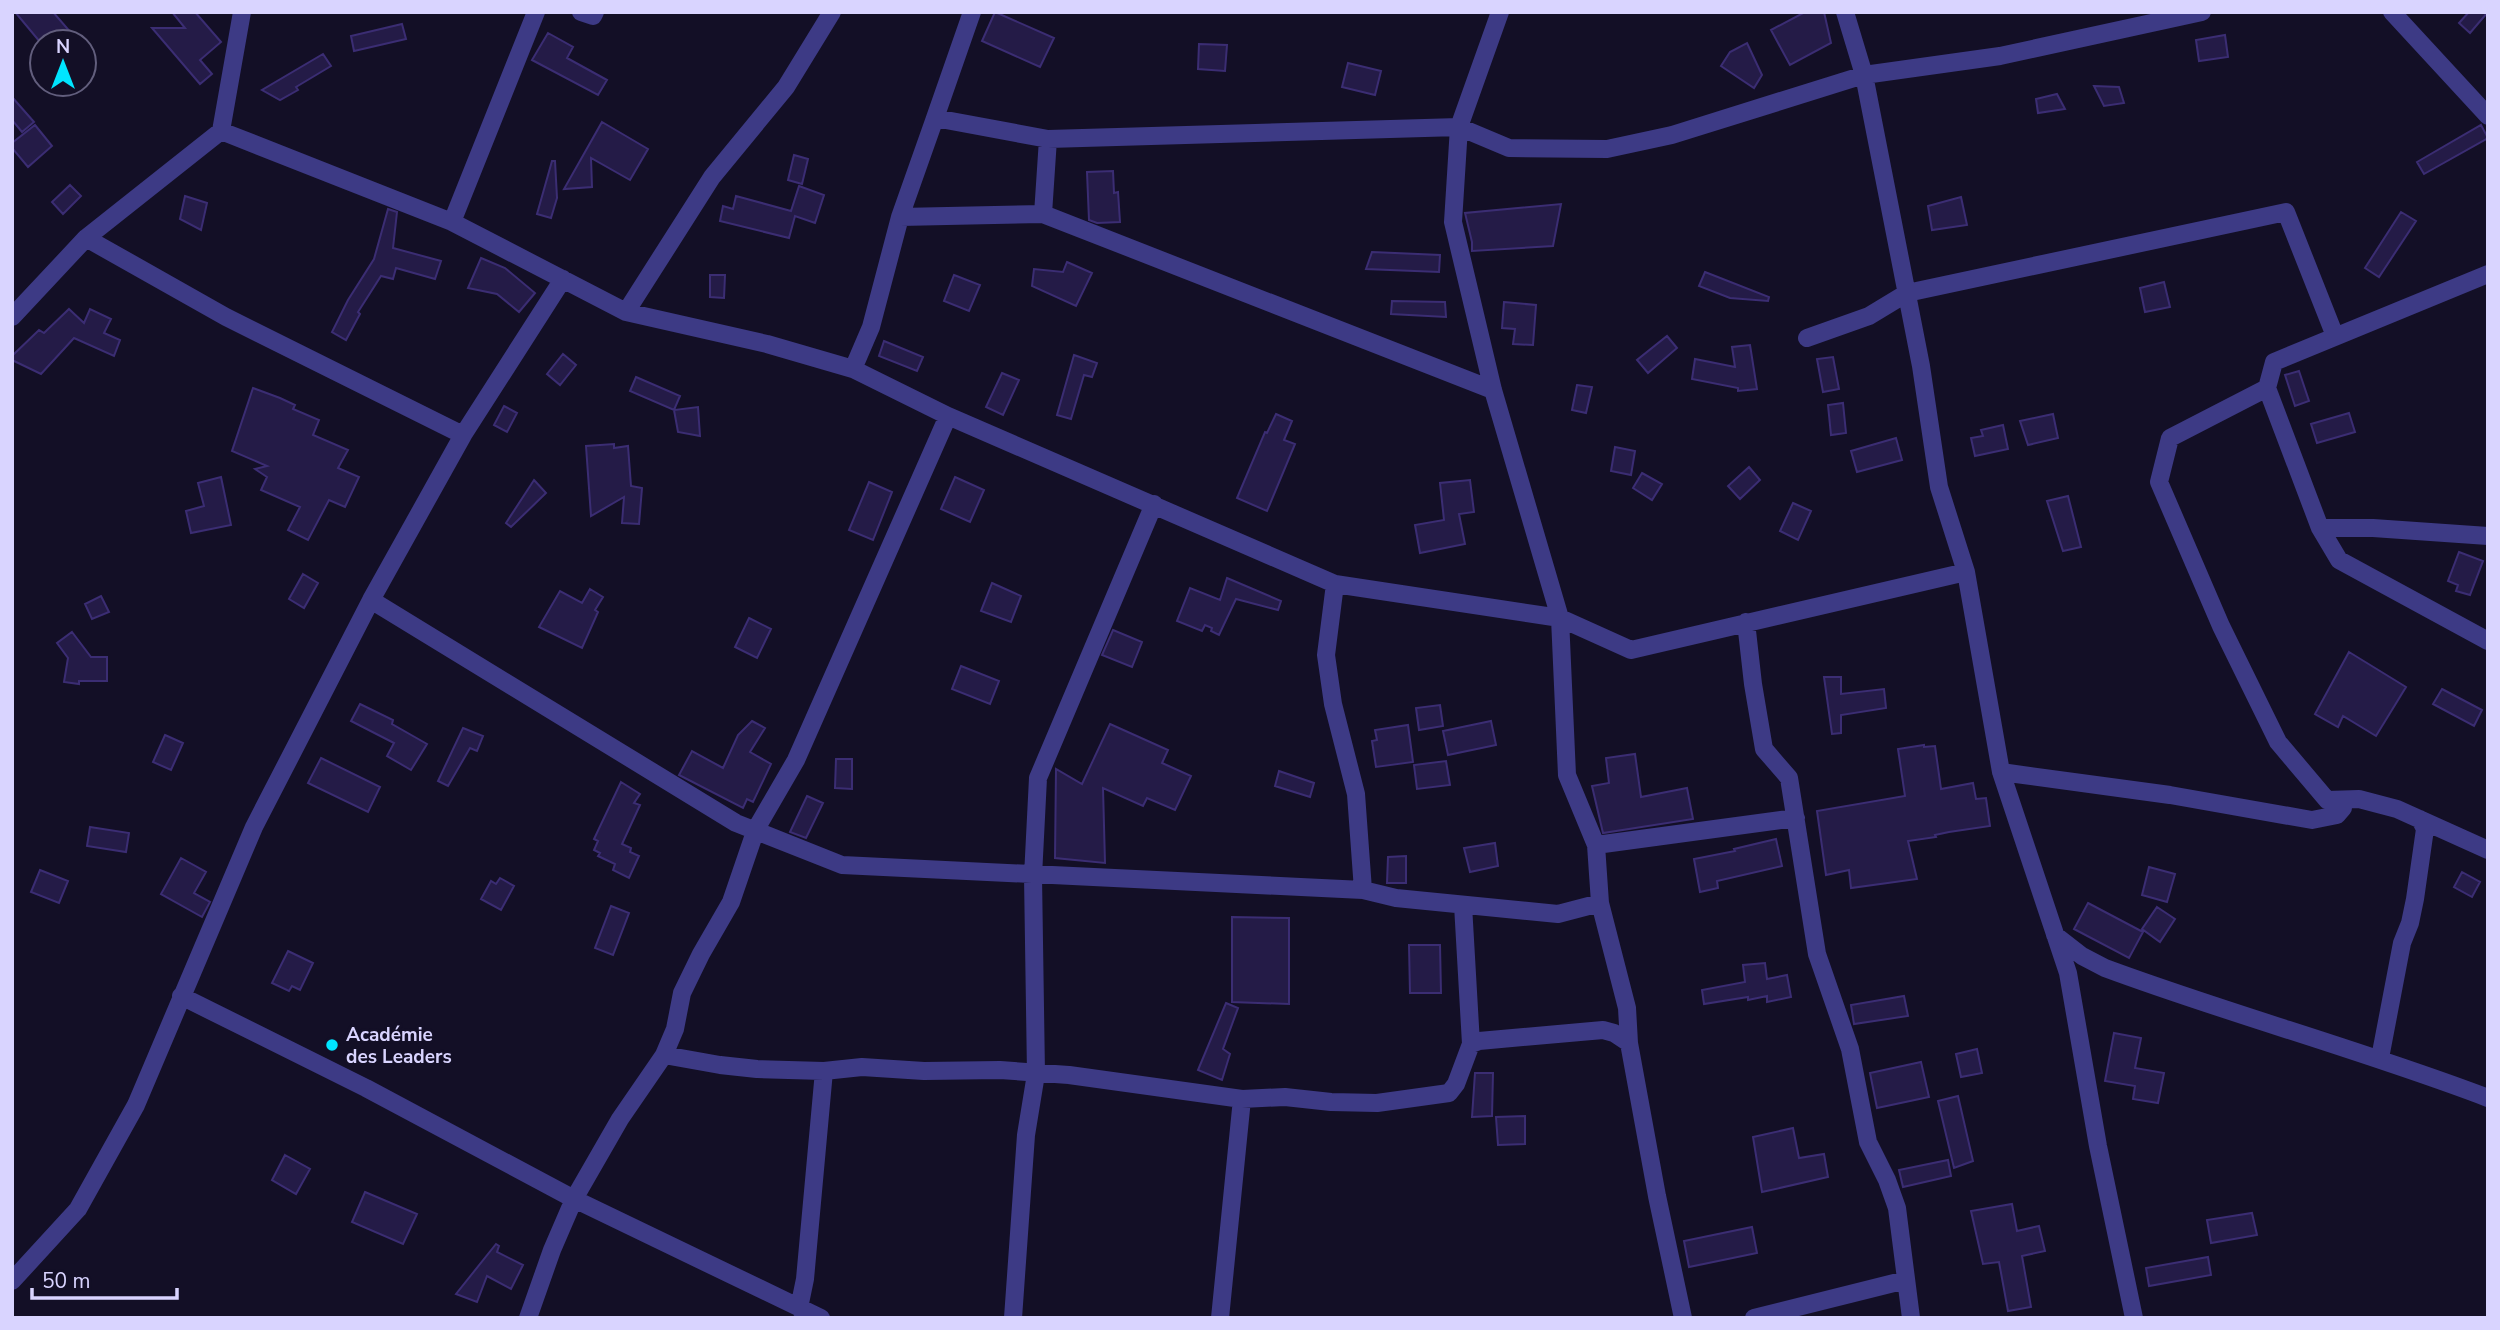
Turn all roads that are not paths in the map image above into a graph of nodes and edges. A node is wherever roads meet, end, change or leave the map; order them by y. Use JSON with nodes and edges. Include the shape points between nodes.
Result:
{"nodes":[{"id":1,"x":242,"y":12,"type":"edge"},
{"id":2,"x":536,"y":12,"type":"edge"},
{"id":3,"x":581,"y":12,"type":"edge"},
{"id":4,"x":595,"y":12,"type":"edge"},
{"id":5,"x":832,"y":12,"type":"edge"},
{"id":6,"x":972,"y":12,"type":"edge"},
{"id":7,"x":1500,"y":12,"type":"edge"},
{"id":8,"x":1845,"y":12,"type":"edge"},
{"id":9,"x":2202,"y":12,"type":"edge"},
{"id":10,"x":2392,"y":12,"type":"edge"},
{"id":11,"x":2140,"y":19,"type":"edge"},
{"id":12,"x":1864,"y":75,"type":"junction"},
{"id":13,"x":2488,"y":116,"type":"edge"},
{"id":14,"x":935,"y":118,"type":"junction"},
{"id":15,"x":1459,"y":127,"type":"junction"},
{"id":16,"x":220,"y":131,"type":"junction"},
{"id":17,"x":1048,"y":139,"type":"junction"},
{"id":18,"x":1042,"y":214,"type":"junction"},
{"id":19,"x":900,"y":217,"type":"junction"},
{"id":20,"x":452,"y":222,"type":"junction"},
{"id":21,"x":86,"y":238,"type":"junction"},
{"id":22,"x":2488,"y":274,"type":"edge"},
{"id":23,"x":563,"y":279,"type":"junction"},
{"id":24,"x":1908,"y":293,"type":"junction"},
{"id":25,"x":626,"y":312,"type":"junction"},
{"id":26,"x":12,"y":317,"type":"edge"},
{"id":27,"x":2335,"y":336,"type":"junction"},
{"id":28,"x":1807,"y":338,"type":"dead end"},
{"id":29,"x":853,"y":369,"type":"junction"},
{"id":30,"x":2267,"y":388,"type":"junction"},
{"id":31,"x":1493,"y":390,"type":"junction"},
{"id":32,"x":948,"y":416,"type":"junction"},
{"id":33,"x":463,"y":435,"type":"junction"},
{"id":34,"x":1154,"y":504,"type":"junction"},
{"id":35,"x":2320,"y":528,"type":"junction"},
{"id":36,"x":2488,"y":536,"type":"edge"},
{"id":37,"x":1966,"y":572,"type":"junction"},
{"id":38,"x":1335,"y":584,"type":"junction"},
{"id":39,"x":371,"y":600,"type":"junction"},
{"id":40,"x":1560,"y":618,"type":"junction"},
{"id":41,"x":1746,"y":622,"type":"junction"},
{"id":42,"x":2488,"y":640,"type":"edge"},
{"id":43,"x":2001,"y":772,"type":"junction"},
{"id":44,"x":2327,"y":800,"type":"junction"},
{"id":45,"x":1796,"y":818,"type":"junction"},
{"id":46,"x":2420,"y":820,"type":"junction"},
{"id":47,"x":756,"y":829,"type":"junction"},
{"id":48,"x":1596,"y":845,"type":"junction"},
{"id":49,"x":2488,"y":850,"type":"edge"},
{"id":50,"x":1032,"y":876,"type":"junction"},
{"id":51,"x":1363,"y":890,"type":"junction"},
{"id":52,"x":1600,"y":903,"type":"junction"},
{"id":53,"x":1463,"y":905,"type":"junction"},
{"id":54,"x":2055,"y":935,"type":"junction"},
{"id":55,"x":181,"y":996,"type":"junction"},
{"id":56,"x":1629,"y":1043,"type":"junction"},
{"id":57,"x":1471,"y":1044,"type":"junction"},
{"id":58,"x":664,"y":1055,"type":"junction"},
{"id":59,"x":2381,"y":1058,"type":"junction"},
{"id":60,"x":824,"y":1071,"type":"junction"},
{"id":61,"x":1036,"y":1074,"type":"junction"},
{"id":62,"x":2488,"y":1098,"type":"edge"},
{"id":63,"x":1242,"y":1099,"type":"junction"},
{"id":64,"x":574,"y":1199,"type":"junction"},
{"id":65,"x":1906,"y":1280,"type":"junction"},
{"id":66,"x":12,"y":1281,"type":"edge"},
{"id":67,"x":799,"y":1308,"type":"junction"},
{"id":68,"x":528,"y":1318,"type":"edge"},
{"id":69,"x":821,"y":1318,"type":"edge"},
{"id":70,"x":1013,"y":1318,"type":"edge"},
{"id":71,"x":1220,"y":1318,"type":"edge"},
{"id":72,"x":1683,"y":1318,"type":"edge"},
{"id":73,"x":1754,"y":1318,"type":"edge"},
{"id":74,"x":1911,"y":1318,"type":"edge"},
{"id":75,"x":2134,"y":1318,"type":"edge"}],
"edges":[{"from":1,"to":16,"type":"street"},
{"from":2,"to":20,"type":"street"},
{"from":3,"to":4,"type":"street","via":[[593,16]]},
{"from":5,"to":25,"type":"street","via":[[786,87],[712,177]]},
{"from":6,"to":14,"type":"street"},
{"from":7,"to":15,"type":"street"},
{"from":8,"to":12,"type":"street"},
{"from":9,"to":11,"type":"street"},
{"from":10,"to":13,"type":"street"},
{"from":11,"to":12,"type":"street","via":[[2000,56]]},
{"from":12,"to":15,"type":"street","via":[[1672,135],[1607,149],[1509,148]]},
{"from":12,"to":24,"type":"street"},
{"from":14,"to":17,"type":"street"},
{"from":14,"to":19,"type":"street"},
{"from":15,"to":17,"type":"street"},
{"from":15,"to":31,"type":"street","via":[[1453,222]]},
{"from":16,"to":20,"type":"street"},
{"from":16,"to":21,"type":"street"},
{"from":17,"to":18,"type":"street"},
{"from":18,"to":19,"type":"street"},
{"from":18,"to":31,"type":"street"},
{"from":19,"to":29,"type":"street","via":[[871,327]]},
{"from":20,"to":23,"type":"street"},
{"from":21,"to":26,"type":"street"},
{"from":21,"to":33,"type":"street","via":[[226,317]]},
{"from":22,"to":27,"type":"street"},
{"from":23,"to":25,"type":"street"},
{"from":23,"to":33,"type":"street"},
{"from":24,"to":27,"type":"street","via":[[2286,212]]},
{"from":24,"to":28,"type":"street","via":[[1869,316]]},
{"from":24,"to":37,"type":"street","via":[[1939,487]]},
{"from":25,"to":29,"type":"street"},
{"from":27,"to":30,"type":"street","via":[[2274,362]]},
{"from":29,"to":32,"type":"street"},
{"from":30,"to":35,"type":"street"},
{"from":30,"to":44,"type":"street","via":[[2170,438],[2160,482],[2221,626],[2278,742]]},
{"from":31,"to":40,"type":"street"},
{"from":32,"to":34,"type":"street"},
{"from":32,"to":47,"type":"street","via":[[796,761]]},
{"from":33,"to":39,"type":"street"},
{"from":34,"to":38,"type":"street"},
{"from":34,"to":50,"type":"street","via":[[1038,778]]},
{"from":35,"to":36,"type":"street"},
{"from":35,"to":42,"type":"street","via":[[2339,560]]},
{"from":37,"to":41,"type":"street"},
{"from":37,"to":43,"type":"street"},
{"from":38,"to":40,"type":"street"},
{"from":38,"to":51,"type":"street","via":[[1326,655],[1356,794]]},
{"from":39,"to":47,"type":"street","via":[[736,823]]},
{"from":39,"to":55,"type":"street","via":[[254,827]]},
{"from":40,"to":41,"type":"street","via":[[1631,650]]},
{"from":40,"to":48,"type":"street","via":[[1567,775]]},
{"from":41,"to":45,"type":"street","via":[[1764,749],[1789,778]]},
{"from":43,"to":44,"type":"street","via":[[2312,820],[2337,815],[2343,808],[2342,800]]},
{"from":43,"to":54,"type":"street"},
{"from":44,"to":46,"type":"street","via":[[2360,799]]},
{"from":45,"to":48,"type":"street"},
{"from":45,"to":65,"type":"street","via":[[1817,954],[1850,1049],[1868,1142],[1897,1208]]},
{"from":46,"to":49,"type":"street"},
{"from":46,"to":59,"type":"street","via":[[2425,829],[2415,899],[2402,943]]},
{"from":47,"to":50,"type":"street","via":[[842,865]]},
{"from":47,"to":58,"type":"street","via":[[731,902],[682,993]]},
{"from":48,"to":52,"type":"street"},
{"from":50,"to":51,"type":"street"},
{"from":50,"to":61,"type":"street"},
{"from":51,"to":53,"type":"street"},
{"from":52,"to":53,"type":"street","via":[[1558,914]]},
{"from":52,"to":56,"type":"street","via":[[1627,1008]]},
{"from":53,"to":57,"type":"street"},
{"from":54,"to":59,"type":"street","via":[[2105,968],[2261,1023]]},
{"from":54,"to":75,"type":"street","via":[[2068,973]]},
{"from":55,"to":64,"type":"street"},
{"from":55,"to":66,"type":"street","via":[[136,1105],[78,1209]]},
{"from":56,"to":57,"type":"street","via":[[1614,1033],[1593,1030]]},
{"from":56,"to":72,"type":"street"},
{"from":57,"to":63,"type":"street","via":[[1456,1084],[1441,1096],[1377,1102]]},
{"from":58,"to":60,"type":"street","via":[[720,1065]]},
{"from":58,"to":64,"type":"street"},
{"from":59,"to":62,"type":"street"},
{"from":60,"to":61,"type":"street","via":[[862,1067]]},
{"from":60,"to":67,"type":"street"},
{"from":61,"to":63,"type":"street"},
{"from":61,"to":70,"type":"street","via":[[1026,1135]]},
{"from":63,"to":71,"type":"street"},
{"from":64,"to":67,"type":"street"},
{"from":64,"to":68,"type":"street"},
{"from":65,"to":73,"type":"street"},
{"from":65,"to":74,"type":"street"},
{"from":67,"to":69,"type":"street"}]}
